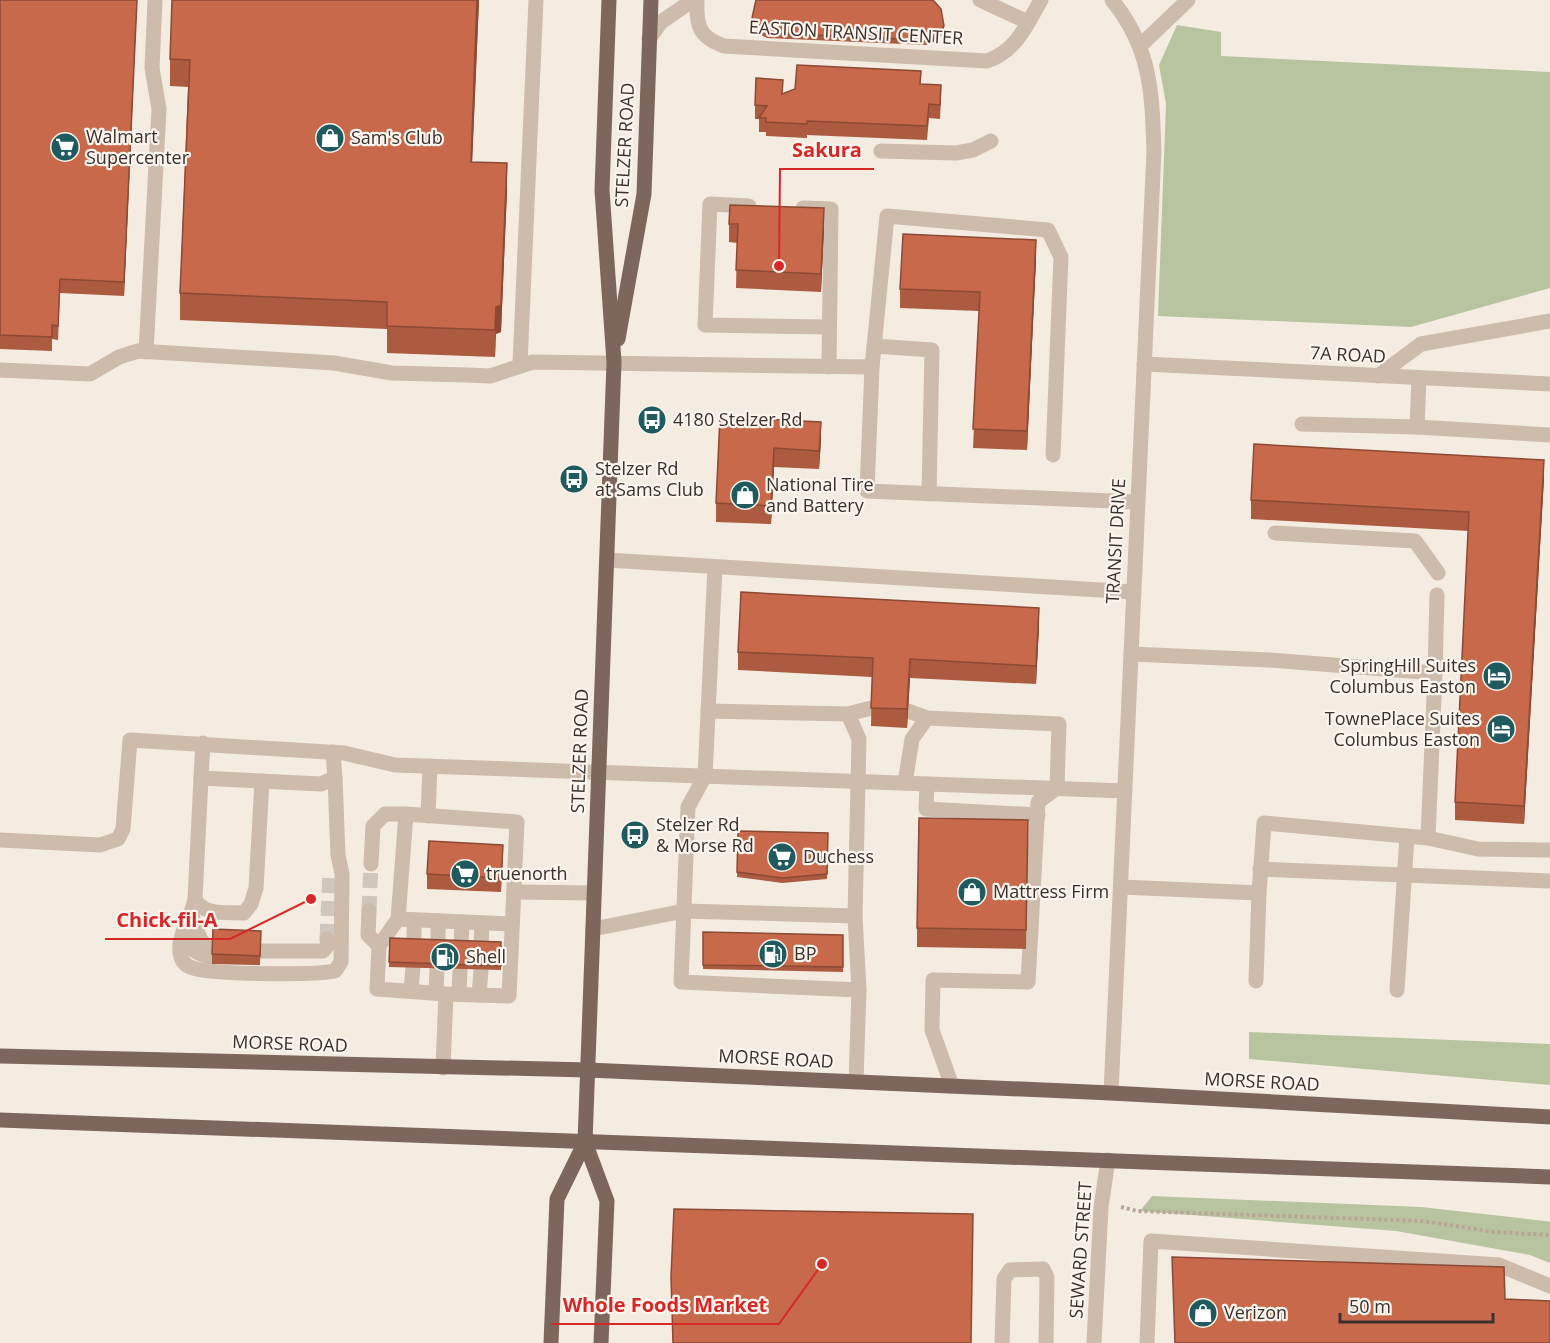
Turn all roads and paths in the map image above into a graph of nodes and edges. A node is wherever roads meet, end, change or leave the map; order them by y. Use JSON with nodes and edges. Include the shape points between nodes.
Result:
{"nodes":[{"id":1,"x":155,"y":0,"type":"edge"},
{"id":2,"x":536,"y":0,"type":"edge"},
{"id":3,"x":609,"y":0,"type":"edge"},
{"id":4,"x":651,"y":0,"type":"edge"},
{"id":5,"x":695,"y":0,"type":"edge"},
{"id":6,"x":980,"y":0,"type":"edge"},
{"id":7,"x":1041,"y":0,"type":"edge"},
{"id":8,"x":1112,"y":0,"type":"edge"},
{"id":9,"x":1188,"y":0,"type":"edge"},
{"id":10,"x":1028,"y":22,"type":"junction"},
{"id":11,"x":649,"y":39,"type":"junction"},
{"id":12,"x":1141,"y":45,"type":"junction"},
{"id":13,"x":991,"y":141,"type":"dead end"},
{"id":14,"x":881,"y":151,"type":"dead end"},
{"id":15,"x":765,"y":206,"type":"edge"},
{"id":16,"x":787,"y":207,"type":"edge"},
{"id":17,"x":1550,"y":321,"type":"edge"},
{"id":18,"x":828,"y":327,"type":"junction"},
{"id":19,"x":874,"y":346,"type":"junction"},
{"id":20,"x":146,"y":352,"type":"junction"},
{"id":21,"x":614,"y":362,"type":"junction"},
{"id":22,"x":520,"y":364,"type":"junction"},
{"id":23,"x":1144,"y":364,"type":"junction"},
{"id":24,"x":829,"y":367,"type":"junction"},
{"id":25,"x":872,"y":367,"type":"junction"},
{"id":26,"x":0,"y":370,"type":"edge"},
{"id":27,"x":1378,"y":376,"type":"junction"},
{"id":28,"x":1419,"y":378,"type":"junction"},
{"id":29,"x":1550,"y":384,"type":"edge"},
{"id":30,"x":1302,"y":424,"type":"dead end"},
{"id":31,"x":1417,"y":427,"type":"junction"},
{"id":32,"x":1550,"y":435,"type":"edge"},
{"id":33,"x":1053,"y":455,"type":"dead end"},
{"id":34,"x":929,"y":494,"type":"junction"},
{"id":35,"x":1137,"y":502,"type":"junction"},
{"id":36,"x":1275,"y":533,"type":"dead end"},
{"id":37,"x":607,"y":560,"type":"junction"},
{"id":38,"x":715,"y":567,"type":"junction"},
{"id":39,"x":1438,"y":573,"type":"dead end"},
{"id":40,"x":1133,"y":592,"type":"junction"},
{"id":41,"x":1437,"y":595,"type":"dead end"},
{"id":42,"x":1131,"y":654,"type":"junction"},
{"id":43,"x":1435,"y":673,"type":"junction"},
{"id":44,"x":871,"y":708,"type":"edge"},
{"id":45,"x":708,"y":711,"type":"junction"},
{"id":46,"x":908,"y":711,"type":"edge"},
{"id":47,"x":848,"y":714,"type":"junction"},
{"id":48,"x":927,"y":718,"type":"junction"},
{"id":49,"x":203,"y":743,"type":"junction"},
{"id":50,"x":333,"y":752,"type":"junction"},
{"id":51,"x":430,"y":766,"type":"junction"},
{"id":52,"x":599,"y":772,"type":"junction"},
{"id":53,"x":705,"y":776,"type":"junction"},
{"id":54,"x":201,"y":778,"type":"junction"},
{"id":55,"x":334,"y":778,"type":"junction"},
{"id":56,"x":262,"y":781,"type":"junction"},
{"id":57,"x":860,"y":781,"type":"junction"},
{"id":58,"x":905,"y":783,"type":"junction"},
{"id":59,"x":927,"y":783,"type":"junction"},
{"id":60,"x":1057,"y":788,"type":"junction"},
{"id":61,"x":1125,"y":791,"type":"junction"},
{"id":62,"x":406,"y":814,"type":"junction"},
{"id":63,"x":1038,"y":815,"type":"junction"},
{"id":64,"x":428,"y":816,"type":"junction"},
{"id":65,"x":1407,"y":836,"type":"junction"},
{"id":66,"x":1428,"y":838,"type":"junction"},
{"id":67,"x":0,"y":840,"type":"edge"},
{"id":68,"x":1550,"y":850,"type":"edge"},
{"id":69,"x":338,"y":855,"type":"junction"},
{"id":70,"x":371,"y":864,"type":"tunnel mouth"},
{"id":71,"x":1260,"y":869,"type":"junction"},
{"id":72,"x":330,"y":872,"type":"tunnel mouth"},
{"id":73,"x":1405,"y":876,"type":"junction"},
{"id":74,"x":1550,"y":881,"type":"edge"},
{"id":75,"x":1121,"y":887,"type":"junction"},
{"id":76,"x":514,"y":892,"type":"junction"},
{"id":77,"x":1259,"y":893,"type":"junction"},
{"id":78,"x":594,"y":894,"type":"junction"},
{"id":79,"x":193,"y":906,"type":"junction"},
{"id":80,"x":684,"y":910,"type":"junction"},
{"id":81,"x":369,"y":911,"type":"tunnel mouth"},
{"id":82,"x":855,"y":916,"type":"junction"},
{"id":83,"x":398,"y":919,"type":"junction"},
{"id":84,"x":414,"y":920,"type":"junction"},
{"id":85,"x":438,"y":921,"type":"junction"},
{"id":86,"x":462,"y":922,"type":"junction"},
{"id":87,"x":482,"y":923,"type":"junction"},
{"id":88,"x":512,"y":924,"type":"junction"},
{"id":89,"x":593,"y":929,"type":"junction"},
{"id":90,"x":184,"y":930,"type":"junction"},
{"id":91,"x":414,"y":944,"type":"edge"},
{"id":92,"x":325,"y":945,"type":"dead end"},
{"id":93,"x":438,"y":945,"type":"edge"},
{"id":94,"x":379,"y":946,"type":"junction"},
{"id":95,"x":460,"y":946,"type":"edge"},
{"id":96,"x":481,"y":946,"type":"edge"},
{"id":97,"x":260,"y":956,"type":"edge"},
{"id":98,"x":413,"y":967,"type":"edge"},
{"id":99,"x":437,"y":968,"type":"edge"},
{"id":100,"x":460,"y":969,"type":"edge"},
{"id":101,"x":481,"y":970,"type":"edge"},
{"id":102,"x":1256,"y":981,"type":"dead end"},
{"id":103,"x":859,"y":990,"type":"junction"},
{"id":104,"x":1397,"y":990,"type":"dead end"},
{"id":105,"x":411,"y":991,"type":"junction"},
{"id":106,"x":447,"y":994,"type":"junction"},
{"id":107,"x":479,"y":995,"type":"junction"},
{"id":108,"x":0,"y":1056,"type":"edge"},
{"id":109,"x":442,"y":1068,"type":"junction"},
{"id":110,"x":588,"y":1070,"type":"junction"},
{"id":111,"x":856,"y":1082,"type":"junction"},
{"id":112,"x":952,"y":1086,"type":"junction"},
{"id":113,"x":1112,"y":1094,"type":"junction"},
{"id":114,"x":1550,"y":1117,"type":"edge"},
{"id":115,"x":0,"y":1120,"type":"edge"},
{"id":116,"x":585,"y":1142,"type":"junction"},
{"id":117,"x":1108,"y":1160,"type":"junction"},
{"id":118,"x":1550,"y":1177,"type":"edge"},
{"id":119,"x":1121,"y":1207,"type":"dead end"},
{"id":120,"x":1550,"y":1235,"type":"edge"},
{"id":121,"x":1550,"y":1286,"type":"edge"},
{"id":122,"x":551,"y":1343,"type":"edge"},
{"id":123,"x":601,"y":1343,"type":"edge"},
{"id":124,"x":1002,"y":1343,"type":"edge"},
{"id":125,"x":1046,"y":1343,"type":"edge"},
{"id":126,"x":1095,"y":1343,"type":"edge"},
{"id":127,"x":1147,"y":1343,"type":"edge"}],
"edges":[{"from":1,"to":20,"type":"street","via":[[152,68],[159,109]]},
{"from":2,"to":22,"type":"street"},
{"from":3,"to":21,"type":"main road","name":"STELZER ROAD","via":[[602,190]]},
{"from":4,"to":11,"type":"main road","name":"STELZER ROAD"},
{"from":5,"to":10,"type":"street","name":"EASTON TRANSIT CENTER","via":[[701,32],[708,40],[724,46],[987,61],[1003,55],[1017,42]]},
{"from":5,"to":11,"type":"street","name":"EASTON TRANSIT CENTER","via":[[672,12]]},
{"from":6,"to":10,"type":"street"},
{"from":7,"to":10,"type":"street","name":"EASTON TRANSIT CENTER"},
{"from":8,"to":12,"type":"street","name":"TRANSIT DRIVE"},
{"from":9,"to":12,"type":"street"},
{"from":11,"to":21,"type":"main road","name":"STELZER ROAD","via":[[644,194]]},
{"from":12,"to":23,"type":"street","name":"TRANSIT DRIVE","via":[[1152,89],[1154,151]]},
{"from":13,"to":14,"type":"street","via":[[956,153]]},
{"from":15,"to":18,"type":"street","via":[[710,204],[705,325]]},
{"from":16,"to":18,"type":"street","via":[[831,209]]},
{"from":17,"to":27,"type":"street","via":[[1421,344]]},
{"from":18,"to":24,"type":"street"},
{"from":19,"to":25,"type":"street"},
{"from":19,"to":33,"type":"street","via":[[887,216],[1048,230],[1061,257]]},
{"from":19,"to":34,"type":"street","via":[[932,350]]},
{"from":20,"to":22,"type":"street","via":[[334,363],[392,373],[490,376]]},
{"from":20,"to":26,"type":"street","via":[[119,357],[90,374]]},
{"from":21,"to":22,"type":"street"},
{"from":21,"to":24,"type":"street"},
{"from":21,"to":37,"type":"main road","name":"STELZER ROAD"},
{"from":23,"to":27,"type":"street","name":"7A ROAD"},
{"from":23,"to":35,"type":"street","name":"TRANSIT DRIVE"},
{"from":24,"to":25,"type":"street"},
{"from":25,"to":34,"type":"street","via":[[867,491]]},
{"from":27,"to":28,"type":"street","name":"7A ROAD"},
{"from":28,"to":29,"type":"street","name":"7A ROAD"},
{"from":28,"to":31,"type":"street"},
{"from":30,"to":31,"type":"street"},
{"from":31,"to":32,"type":"street"},
{"from":34,"to":35,"type":"street"},
{"from":35,"to":40,"type":"street","name":"TRANSIT DRIVE"},
{"from":36,"to":39,"type":"street","via":[[1415,541]]},
{"from":37,"to":38,"type":"street"},
{"from":37,"to":52,"type":"main road","name":"STELZER ROAD"},
{"from":38,"to":40,"type":"street"},
{"from":38,"to":45,"type":"street"},
{"from":40,"to":42,"type":"street","name":"TRANSIT DRIVE"},
{"from":41,"to":43,"type":"street"},
{"from":42,"to":43,"type":"street"},
{"from":42,"to":61,"type":"street","name":"TRANSIT DRIVE"},
{"from":43,"to":66,"type":"street"},
{"from":44,"to":47,"type":"street"},
{"from":45,"to":47,"type":"street"},
{"from":45,"to":53,"type":"street"},
{"from":46,"to":48,"type":"street"},
{"from":47,"to":57,"type":"street","via":[[859,739]]},
{"from":48,"to":58,"type":"street","via":[[912,739]]},
{"from":48,"to":60,"type":"street","via":[[1059,724]]},
{"from":49,"to":50,"type":"street"},
{"from":49,"to":54,"type":"street"},
{"from":49,"to":67,"type":"street","via":[[130,740],[123,829],[118,839],[100,845]]},
{"from":50,"to":51,"type":"street","via":[[395,765]]},
{"from":50,"to":55,"type":"street"},
{"from":51,"to":52,"type":"street"},
{"from":51,"to":64,"type":"street"},
{"from":52,"to":53,"type":"street"},
{"from":52,"to":78,"type":"main road","name":"STELZER ROAD"},
{"from":53,"to":57,"type":"street"},
{"from":53,"to":80,"type":"street","via":[[688,807]]},
{"from":54,"to":56,"type":"street"},
{"from":54,"to":79,"type":"street"},
{"from":55,"to":56,"type":"street","via":[[321,784]]},
{"from":55,"to":69,"type":"street"},
{"from":56,"to":79,"type":"street","via":[[252,904],[244,913],[206,911]]},
{"from":57,"to":58,"type":"street"},
{"from":57,"to":82,"type":"street"},
{"from":58,"to":59,"type":"street"},
{"from":59,"to":60,"type":"street"},
{"from":59,"to":63,"type":"street","via":[[926,809]]},
{"from":60,"to":61,"type":"street"},
{"from":60,"to":63,"type":"street","via":[[1038,802]]},
{"from":61,"to":75,"type":"street","name":"TRANSIT DRIVE"},
{"from":62,"to":64,"type":"street"},
{"from":62,"to":70,"type":"street","via":[[385,814],[373,826]]},
{"from":62,"to":83,"type":"street"},
{"from":63,"to":112,"type":"street","via":[[1028,982],[933,980],[932,1030]]},
{"from":64,"to":76,"type":"street","via":[[517,822]]},
{"from":65,"to":66,"type":"street"},
{"from":65,"to":71,"type":"street","via":[[1264,824]]},
{"from":65,"to":73,"type":"street"},
{"from":66,"to":68,"type":"street","via":[[1478,849]]},
{"from":69,"to":72,"type":"street"},
{"from":69,"to":90,"type":"street","via":[[342,874],[341,962],[335,971],[322,974],[191,968],[183,962],[180,951]]},
{"from":71,"to":73,"type":"street"},
{"from":71,"to":77,"type":"street"},
{"from":73,"to":74,"type":"street"},
{"from":73,"to":104,"type":"street"},
{"from":75,"to":77,"type":"street"},
{"from":75,"to":113,"type":"street","name":"TRANSIT DRIVE"},
{"from":76,"to":78,"type":"street"},
{"from":76,"to":88,"type":"street"},
{"from":77,"to":102,"type":"street"},
{"from":78,"to":89,"type":"main road","name":"STELZER ROAD"},
{"from":79,"to":90,"type":"street"},
{"from":79,"to":90,"type":"street","via":[[201,941],[212,953],[192,950]]},
{"from":80,"to":82,"type":"street"},
{"from":80,"to":89,"type":"street"},
{"from":80,"to":103,"type":"street","via":[[681,982]]},
{"from":81,"to":94,"type":"street","via":[[368,935]]},
{"from":82,"to":103,"type":"street"},
{"from":83,"to":84,"type":"street"},
{"from":83,"to":94,"type":"street"},
{"from":84,"to":85,"type":"street"},
{"from":84,"to":91,"type":"street"},
{"from":85,"to":86,"type":"street"},
{"from":85,"to":93,"type":"street"},
{"from":86,"to":87,"type":"street"},
{"from":86,"to":95,"type":"street"},
{"from":87,"to":88,"type":"street"},
{"from":87,"to":96,"type":"street"},
{"from":88,"to":107,"type":"street","via":[[509,996]]},
{"from":89,"to":110,"type":"main road","name":"STELZER ROAD"},
{"from":92,"to":97,"type":"street","via":[[313,962]]},
{"from":94,"to":105,"type":"street","via":[[377,989]]},
{"from":98,"to":105,"type":"street"},
{"from":99,"to":106,"type":"street"},
{"from":100,"to":106,"type":"street"},
{"from":101,"to":107,"type":"street"},
{"from":103,"to":111,"type":"street"},
{"from":105,"to":106,"type":"street"},
{"from":106,"to":107,"type":"street"},
{"from":106,"to":109,"type":"street"},
{"from":108,"to":109,"type":"main road","name":"MORSE ROAD"},
{"from":109,"to":110,"type":"main road","name":"MORSE ROAD"},
{"from":110,"to":111,"type":"main road","name":"MORSE ROAD"},
{"from":110,"to":116,"type":"main road","name":"STELZER ROAD"},
{"from":111,"to":112,"type":"main road","name":"MORSE ROAD"},
{"from":112,"to":113,"type":"main road","name":"MORSE ROAD"},
{"from":113,"to":114,"type":"main road","name":"MORSE ROAD"},
{"from":115,"to":116,"type":"main road"},
{"from":116,"to":117,"type":"main road"},
{"from":116,"to":122,"type":"main road","name":"STELZER ROAD","via":[[557,1199]]},
{"from":116,"to":123,"type":"main road","name":"STELZER ROAD","via":[[607,1201]]},
{"from":117,"to":118,"type":"main road"},
{"from":117,"to":126,"type":"street","name":"SEWARD STREET","via":[[1101,1207]]},
{"from":119,"to":120,"type":"path","via":[[1137,1211],[1423,1221],[1494,1232]]},
{"from":121,"to":127,"type":"street","via":[[1499,1265],[1150,1241]]},
{"from":124,"to":125,"type":"street","via":[[1004,1279],[1010,1270],[1042,1269],[1047,1277]]}]}
